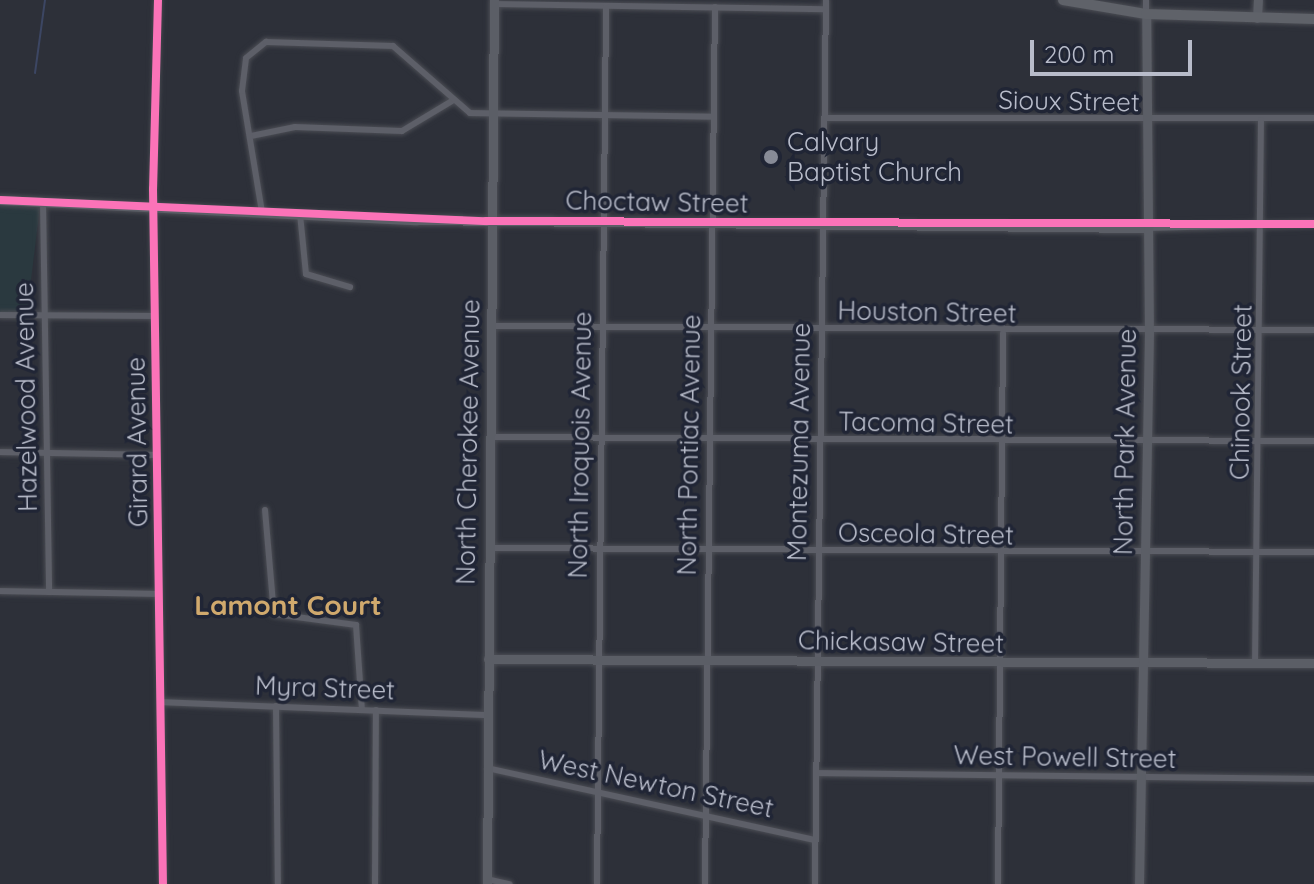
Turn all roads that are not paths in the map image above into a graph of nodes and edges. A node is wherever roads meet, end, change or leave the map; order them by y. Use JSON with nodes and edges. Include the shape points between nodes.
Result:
{"nodes":[{"id":1,"x":158,"y":0,"type":"edge"},
{"id":2,"x":826,"y":0,"type":"edge"},
{"id":3,"x":1063,"y":0,"type":"edge"},
{"id":4,"x":1146,"y":0,"type":"edge"},
{"id":5,"x":1258,"y":0,"type":"edge"},
{"id":6,"x":494,"y":2,"type":"edge"},
{"id":7,"x":707,"y":4,"type":"edge"},
{"id":8,"x":606,"y":6,"type":"junction"},
{"id":9,"x":715,"y":7,"type":"junction"},
{"id":10,"x":826,"y":9,"type":"junction"},
{"id":11,"x":1146,"y":14,"type":"junction"},
{"id":12,"x":1257,"y":18,"type":"junction"},
{"id":13,"x":1314,"y":19,"type":"edge"},
{"id":14,"x":452,"y":101,"type":"junction"},
{"id":15,"x":493,"y":114,"type":"junction"},
{"id":16,"x":604,"y":116,"type":"junction"},
{"id":17,"x":713,"y":117,"type":"junction"},
{"id":18,"x":824,"y":118,"type":"junction"},
{"id":19,"x":1314,"y":118,"type":"edge"},
{"id":20,"x":1261,"y":120,"type":"junction"},
{"id":21,"x":1147,"y":123,"type":"junction"},
{"id":22,"x":251,"y":136,"type":"junction"},
{"id":23,"x":0,"y":200,"type":"edge"},
{"id":24,"x":43,"y":202,"type":"junction"},
{"id":25,"x":154,"y":207,"type":"junction"},
{"id":26,"x":262,"y":212,"type":"junction"},
{"id":27,"x":300,"y":214,"type":"junction"},
{"id":28,"x":492,"y":221,"type":"junction"},
{"id":29,"x":603,"y":221,"type":"junction"},
{"id":30,"x":711,"y":223,"type":"junction"},
{"id":31,"x":822,"y":224,"type":"junction"},
{"id":32,"x":1314,"y":224,"type":"edge"},
{"id":33,"x":1262,"y":225,"type":"junction"},
{"id":34,"x":1148,"y":228,"type":"junction"},
{"id":35,"x":350,"y":287,"type":"dead end"},
{"id":36,"x":0,"y":315,"type":"edge"},
{"id":37,"x":46,"y":316,"type":"junction"},
{"id":38,"x":155,"y":316,"type":"junction"},
{"id":39,"x":491,"y":326,"type":"junction"},
{"id":40,"x":601,"y":328,"type":"junction"},
{"id":41,"x":710,"y":329,"type":"junction"},
{"id":42,"x":821,"y":330,"type":"junction"},
{"id":43,"x":1314,"y":330,"type":"edge"},
{"id":44,"x":1263,"y":332,"type":"junction"},
{"id":45,"x":1003,"y":333,"type":"junction"},
{"id":46,"x":1149,"y":334,"type":"junction"},
{"id":47,"x":490,"y":437,"type":"junction"},
{"id":48,"x":600,"y":439,"type":"junction"},
{"id":49,"x":709,"y":440,"type":"junction"},
{"id":50,"x":819,"y":441,"type":"junction"},
{"id":51,"x":1314,"y":441,"type":"edge"},
{"id":52,"x":1003,"y":443,"type":"junction"},
{"id":53,"x":1261,"y":443,"type":"junction"},
{"id":54,"x":1147,"y":446,"type":"junction"},
{"id":55,"x":0,"y":452,"type":"edge"},
{"id":56,"x":47,"y":452,"type":"junction"},
{"id":57,"x":157,"y":455,"type":"junction"},
{"id":58,"x":265,"y":510,"type":"dead end"},
{"id":59,"x":489,"y":548,"type":"junction"},
{"id":60,"x":599,"y":550,"type":"junction"},
{"id":61,"x":707,"y":551,"type":"junction"},
{"id":62,"x":818,"y":552,"type":"junction"},
{"id":63,"x":1314,"y":552,"type":"edge"},
{"id":64,"x":1003,"y":554,"type":"junction"},
{"id":65,"x":1258,"y":554,"type":"junction"},
{"id":66,"x":1145,"y":556,"type":"junction"},
{"id":67,"x":0,"y":591,"type":"edge"},
{"id":68,"x":49,"y":592,"type":"junction"},
{"id":69,"x":159,"y":594,"type":"junction"},
{"id":70,"x":488,"y":659,"type":"junction"},
{"id":71,"x":599,"y":660,"type":"junction"},
{"id":72,"x":707,"y":662,"type":"junction"},
{"id":73,"x":817,"y":663,"type":"junction"},
{"id":74,"x":1314,"y":663,"type":"edge"},
{"id":75,"x":1255,"y":664,"type":"junction"},
{"id":76,"x":1001,"y":666,"type":"junction"},
{"id":77,"x":1143,"y":668,"type":"junction"},
{"id":78,"x":161,"y":702,"type":"junction"},
{"id":79,"x":276,"y":706,"type":"junction"},
{"id":80,"x":362,"y":710,"type":"junction"},
{"id":81,"x":376,"y":710,"type":"junction"},
{"id":82,"x":487,"y":715,"type":"junction"},
{"id":83,"x":487,"y":768,"type":"junction"},
{"id":84,"x":816,"y":773,"type":"junction"},
{"id":85,"x":999,"y":776,"type":"junction"},
{"id":86,"x":1140,"y":779,"type":"junction"},
{"id":87,"x":1314,"y":779,"type":"edge"},
{"id":88,"x":597,"y":792,"type":"junction"},
{"id":89,"x":706,"y":816,"type":"junction"},
{"id":90,"x":815,"y":840,"type":"junction"},
{"id":91,"x":487,"y":882,"type":"edge"},
{"id":92,"x":163,"y":884,"type":"edge"},
{"id":93,"x":278,"y":884,"type":"edge"},
{"id":94,"x":375,"y":884,"type":"edge"},
{"id":95,"x":509,"y":884,"type":"edge"},
{"id":96,"x":597,"y":884,"type":"edge"},
{"id":97,"x":705,"y":884,"type":"edge"},
{"id":98,"x":815,"y":884,"type":"edge"},
{"id":99,"x":998,"y":884,"type":"edge"},
{"id":100,"x":1139,"y":884,"type":"edge"}],
"edges":[{"from":1,"to":25,"type":"street","name":"Girard Avenue"},
{"from":2,"to":10,"type":"street","name":"Montezuma Avenue"},
{"from":3,"to":11,"type":"main road"},
{"from":4,"to":11,"type":"street","name":"North Park Avenue"},
{"from":5,"to":12,"type":"street"},
{"from":6,"to":8,"type":"street"},
{"from":6,"to":15,"type":"street","name":"North Cherokee Avenue"},
{"from":7,"to":8,"type":"street"},
{"from":7,"to":9,"type":"street"},
{"from":8,"to":16,"type":"street","name":"North Iroquois Avenue"},
{"from":9,"to":10,"type":"street"},
{"from":9,"to":17,"type":"street","name":"North Pontiac Avenue"},
{"from":10,"to":18,"type":"street","name":"Montezuma Avenue"},
{"from":11,"to":12,"type":"main road"},
{"from":11,"to":21,"type":"street","name":"North Park Avenue"},
{"from":12,"to":13,"type":"main road"},
{"from":14,"to":15,"type":"street","via":[[470,113]]},
{"from":14,"to":22,"type":"street","via":[[402,131],[295,127]]},
{"from":14,"to":22,"type":"street","via":[[393,46],[266,42],[244,65]]},
{"from":15,"to":16,"type":"street"},
{"from":15,"to":28,"type":"street","name":"North Cherokee Avenue"},
{"from":16,"to":17,"type":"street"},
{"from":16,"to":29,"type":"street","name":"North Iroquois Avenue"},
{"from":17,"to":30,"type":"street","name":"North Pontiac Avenue"},
{"from":18,"to":21,"type":"street","name":"Sioux Street"},
{"from":18,"to":31,"type":"street","name":"Montezuma Avenue"},
{"from":19,"to":20,"type":"street","name":"Sioux Street"},
{"from":20,"to":21,"type":"street","name":"Sioux Street"},
{"from":20,"to":33,"type":"street","name":"Chinook Street"},
{"from":21,"to":34,"type":"street","name":"North Park Avenue"},
{"from":22,"to":26,"type":"street"},
{"from":23,"to":24,"type":"street","name":"Choctaw Street"},
{"from":24,"to":25,"type":"street","name":"Choctaw Street"},
{"from":24,"to":37,"type":"street","name":"Hazelwood Avenue"},
{"from":25,"to":26,"type":"street","name":"Choctaw Street"},
{"from":25,"to":38,"type":"street","name":"Girard Avenue"},
{"from":26,"to":27,"type":"street","name":"Choctaw Street"},
{"from":27,"to":28,"type":"street","name":"Choctaw Street"},
{"from":27,"to":35,"type":"street","via":[[306,274]]},
{"from":28,"to":29,"type":"street","name":"Choctaw Street"},
{"from":28,"to":39,"type":"street","name":"North Cherokee Avenue"},
{"from":29,"to":30,"type":"street","name":"Choctaw Street"},
{"from":29,"to":40,"type":"street","name":"North Iroquois Avenue"},
{"from":30,"to":31,"type":"street","name":"Choctaw Street"},
{"from":30,"to":41,"type":"street","name":"North Pontiac Avenue"},
{"from":31,"to":34,"type":"street","name":"Choctaw Street"},
{"from":31,"to":42,"type":"street","name":"Montezuma Avenue"},
{"from":32,"to":33,"type":"street","name":"Choctaw Street"},
{"from":33,"to":34,"type":"street","name":"Choctaw Street"},
{"from":33,"to":44,"type":"street","name":"Chinook Street"},
{"from":34,"to":46,"type":"street","name":"North Park Avenue"},
{"from":36,"to":37,"type":"street"},
{"from":37,"to":38,"type":"street"},
{"from":37,"to":56,"type":"street","name":"Hazelwood Avenue"},
{"from":38,"to":57,"type":"street","name":"Girard Avenue"},
{"from":39,"to":40,"type":"street","name":"Houston Street"},
{"from":39,"to":47,"type":"street","name":"North Cherokee Avenue"},
{"from":40,"to":41,"type":"street","name":"Houston Street"},
{"from":40,"to":48,"type":"street","name":"North Iroquois Avenue"},
{"from":41,"to":42,"type":"street","name":"Houston Street"},
{"from":41,"to":49,"type":"street","name":"North Pontiac Avenue"},
{"from":42,"to":45,"type":"street","name":"Houston Street"},
{"from":42,"to":50,"type":"street","name":"Montezuma Avenue"},
{"from":43,"to":44,"type":"street","name":"Houston Street"},
{"from":44,"to":46,"type":"street","name":"Houston Street"},
{"from":44,"to":53,"type":"street","name":"Chinook Street"},
{"from":45,"to":46,"type":"street","name":"Houston Street"},
{"from":45,"to":52,"type":"street"},
{"from":46,"to":54,"type":"street","name":"North Park Avenue"},
{"from":47,"to":48,"type":"street","name":"Tacoma Street"},
{"from":47,"to":59,"type":"street","name":"North Cherokee Avenue"},
{"from":48,"to":49,"type":"street","name":"Tacoma Street"},
{"from":48,"to":60,"type":"street","name":"North Iroquois Avenue"},
{"from":49,"to":50,"type":"street","name":"Tacoma Street"},
{"from":49,"to":61,"type":"street","name":"North Pontiac Avenue"},
{"from":50,"to":52,"type":"street","name":"Tacoma Street"},
{"from":50,"to":62,"type":"street","name":"Montezuma Avenue"},
{"from":51,"to":53,"type":"street","name":"Tacoma Street"},
{"from":52,"to":54,"type":"street","name":"Tacoma Street"},
{"from":52,"to":64,"type":"street"},
{"from":53,"to":54,"type":"street","name":"Tacoma Street"},
{"from":53,"to":65,"type":"street","name":"Chinook Street"},
{"from":54,"to":66,"type":"street","name":"North Park Avenue"},
{"from":55,"to":56,"type":"street"},
{"from":56,"to":57,"type":"street"},
{"from":56,"to":68,"type":"street","name":"Hazelwood Avenue"},
{"from":57,"to":69,"type":"street","name":"Girard Avenue"},
{"from":58,"to":80,"type":"street","via":[[268,602],[274,614],[356,625]]},
{"from":59,"to":60,"type":"street","name":"Osceola Street"},
{"from":59,"to":70,"type":"street","name":"North Cherokee Avenue"},
{"from":60,"to":61,"type":"street","name":"Osceola Street"},
{"from":60,"to":71,"type":"street","name":"North Iroquois Avenue"},
{"from":61,"to":62,"type":"street","name":"Osceola Street"},
{"from":61,"to":72,"type":"street","name":"North Pontiac Avenue"},
{"from":62,"to":64,"type":"street","name":"Osceola Street"},
{"from":62,"to":73,"type":"street","name":"Montezuma Avenue"},
{"from":63,"to":65,"type":"street","name":"Osceola Street"},
{"from":64,"to":66,"type":"street","name":"Osceola Street"},
{"from":64,"to":76,"type":"street"},
{"from":65,"to":66,"type":"street","name":"Osceola Street"},
{"from":65,"to":75,"type":"street","name":"Chinook Street"},
{"from":66,"to":77,"type":"street","name":"North Park Avenue"},
{"from":67,"to":68,"type":"street"},
{"from":68,"to":69,"type":"street"},
{"from":69,"to":78,"type":"street","name":"Girard Avenue"},
{"from":70,"to":71,"type":"street","name":"Chickasaw Street"},
{"from":70,"to":82,"type":"street","name":"North Cherokee Avenue"},
{"from":71,"to":72,"type":"street","name":"Chickasaw Street"},
{"from":71,"to":88,"type":"street","name":"North Iroquois Avenue"},
{"from":72,"to":73,"type":"street","name":"Chickasaw Street"},
{"from":72,"to":89,"type":"street","name":"North Pontiac Avenue"},
{"from":73,"to":76,"type":"street","name":"Chickasaw Street"},
{"from":73,"to":84,"type":"street","name":"Montezuma Avenue"},
{"from":74,"to":75,"type":"street","name":"Chickasaw Street"},
{"from":75,"to":77,"type":"street","name":"Chickasaw Street"},
{"from":76,"to":77,"type":"street","name":"Chickasaw Street"},
{"from":76,"to":85,"type":"street"},
{"from":77,"to":86,"type":"street","name":"North Park Avenue"},
{"from":78,"to":79,"type":"street","name":"Myra Street"},
{"from":78,"to":92,"type":"street","name":"Girard Avenue"},
{"from":79,"to":80,"type":"street","name":"Myra Street"},
{"from":79,"to":93,"type":"street"},
{"from":80,"to":81,"type":"street","name":"Myra Street"},
{"from":81,"to":82,"type":"street","name":"Myra Street"},
{"from":81,"to":94,"type":"street"},
{"from":82,"to":83,"type":"street","name":"North Cherokee Avenue"},
{"from":83,"to":88,"type":"street","name":"West Newton Street"},
{"from":83,"to":91,"type":"street","name":"North Cherokee Avenue"},
{"from":84,"to":85,"type":"street","name":"West Powell Street"},
{"from":84,"to":90,"type":"street","name":"Montezuma Avenue"},
{"from":85,"to":86,"type":"street","name":"West Powell Street"},
{"from":85,"to":99,"type":"street"},
{"from":86,"to":87,"type":"street","name":"West Powell Street"},
{"from":86,"to":100,"type":"street","name":"North Park Avenue"},
{"from":88,"to":89,"type":"street","name":"West Newton Street"},
{"from":88,"to":96,"type":"street","name":"North Iroquois Avenue"},
{"from":89,"to":90,"type":"street","name":"West Newton Street"},
{"from":89,"to":97,"type":"street","name":"North Pontiac Avenue"},
{"from":90,"to":98,"type":"street","name":"Montezuma Avenue"},
{"from":91,"to":95,"type":"street"}]}
